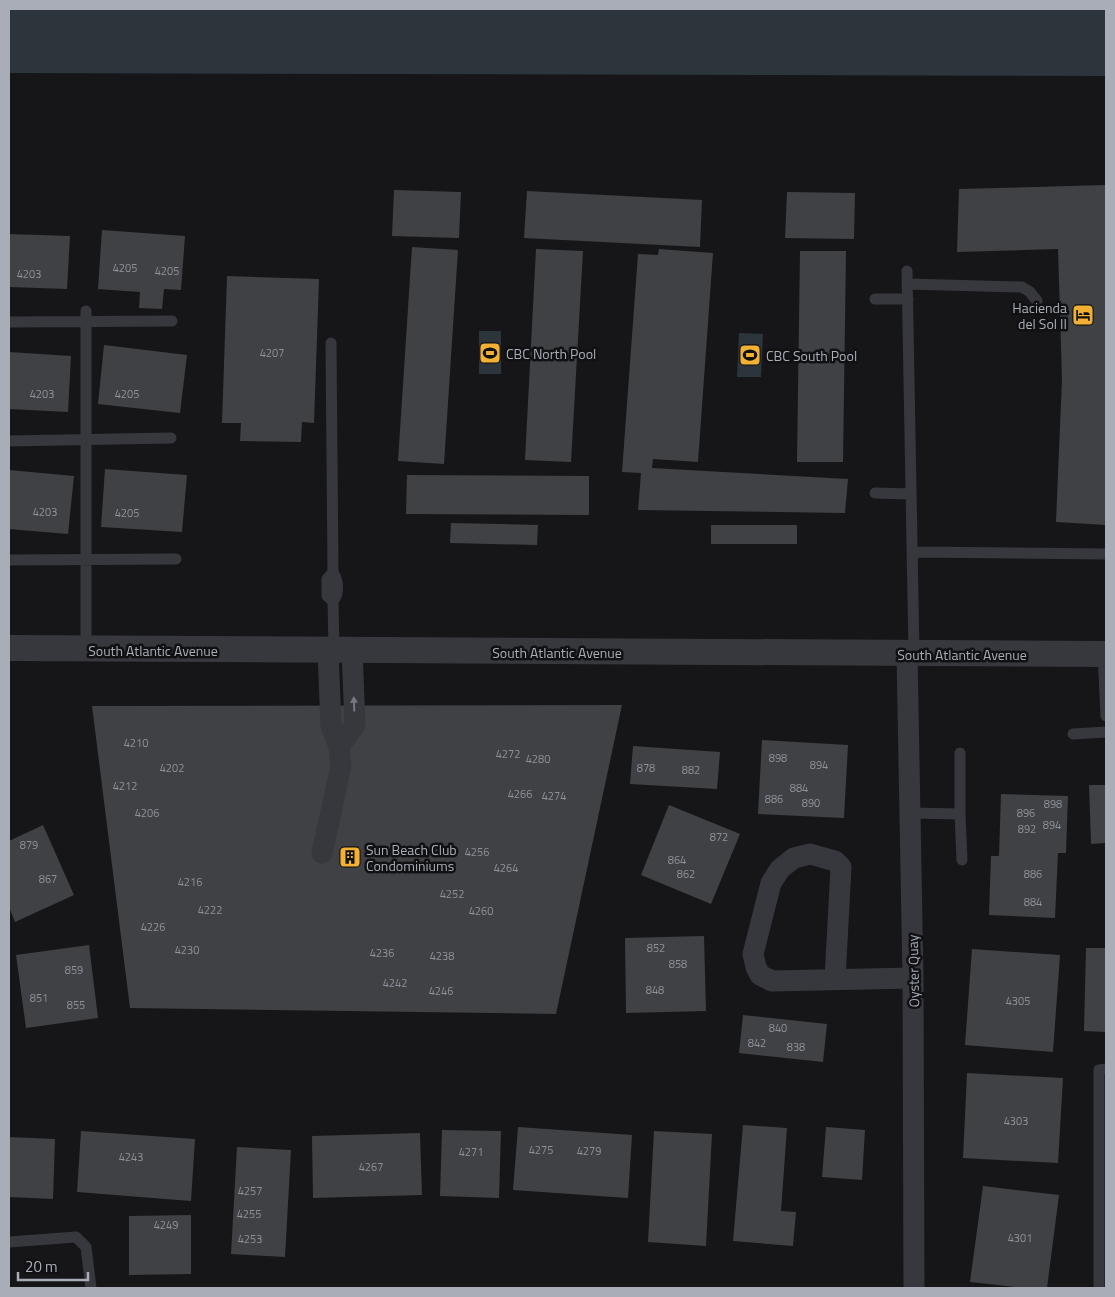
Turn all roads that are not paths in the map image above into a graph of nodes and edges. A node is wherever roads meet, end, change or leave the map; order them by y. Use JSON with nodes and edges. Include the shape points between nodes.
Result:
{"nodes":[{"id":1,"x":907,"y":270,"type":"dead end"},
{"id":2,"x":907,"y":284,"type":"junction"},
{"id":3,"x":908,"y":299,"type":"junction"},
{"id":4,"x":875,"y":300,"type":"dead end"},
{"id":5,"x":1037,"y":301,"type":"dead end"},
{"id":6,"x":85,"y":316,"type":"junction"},
{"id":7,"x":172,"y":321,"type":"dead end"},
{"id":8,"x":9,"y":322,"type":"edge"},
{"id":9,"x":331,"y":343,"type":"dead end"},
{"id":10,"x":171,"y":438,"type":"dead end"},
{"id":11,"x":85,"y":439,"type":"junction"},
{"id":12,"x":9,"y":441,"type":"edge"},
{"id":13,"x":875,"y":494,"type":"dead end"},
{"id":14,"x":911,"y":494,"type":"junction"},
{"id":15,"x":912,"y":552,"type":"junction"},
{"id":16,"x":1106,"y":554,"type":"edge"},
{"id":17,"x":176,"y":559,"type":"dead end"},
{"id":18,"x":9,"y":560,"type":"edge"},
{"id":19,"x":86,"y":560,"type":"junction"},
{"id":20,"x":9,"y":648,"type":"edge"},
{"id":21,"x":86,"y":649,"type":"junction"},
{"id":22,"x":338,"y":651,"type":"junction"},
{"id":23,"x":910,"y":653,"type":"junction"},
{"id":24,"x":1105,"y":654,"type":"edge"},
{"id":25,"x":1106,"y":716,"type":"edge"},
{"id":26,"x":1106,"y":732,"type":"edge"},
{"id":27,"x":1073,"y":734,"type":"dead end"},
{"id":28,"x":960,"y":753,"type":"dead end"},
{"id":29,"x":910,"y":813,"type":"junction"},
{"id":30,"x":960,"y":814,"type":"junction"},
{"id":31,"x":322,"y":853,"type":"dead end"},
{"id":32,"x":962,"y":860,"type":"dead end"},
{"id":33,"x":913,"y":978,"type":"junction"},
{"id":34,"x":835,"y":979,"type":"junction"},
{"id":35,"x":1106,"y":1070,"type":"edge"},
{"id":36,"x":9,"y":1242,"type":"edge"},
{"id":37,"x":91,"y":1288,"type":"edge"},
{"id":38,"x":914,"y":1288,"type":"edge"},
{"id":39,"x":1099,"y":1288,"type":"edge"}],
"edges":[{"from":1,"to":2,"type":"lane"},
{"from":2,"to":3,"type":"lane"},
{"from":2,"to":5,"type":"lane","via":[[1022,287]]},
{"from":3,"to":4,"type":"lane"},
{"from":3,"to":14,"type":"lane"},
{"from":6,"to":7,"type":"lane"},
{"from":6,"to":8,"type":"lane"},
{"from":6,"to":11,"type":"lane"},
{"from":9,"to":22,"type":"lane","via":[[333,572],[327,579],[327,596],[333,601]]},
{"from":10,"to":11,"type":"lane"},
{"from":11,"to":12,"type":"lane"},
{"from":11,"to":19,"type":"lane"},
{"from":13,"to":14,"type":"lane"},
{"from":14,"to":15,"type":"lane"},
{"from":15,"to":16,"type":"lane"},
{"from":15,"to":23,"type":"lane"},
{"from":17,"to":19,"type":"lane"},
{"from":18,"to":19,"type":"lane"},
{"from":19,"to":21,"type":"lane"},
{"from":20,"to":21,"type":"street","name":"South Atlantic Avenue"},
{"from":21,"to":22,"type":"street","name":"South Atlantic Avenue"},
{"from":22,"to":23,"type":"street","name":"South Atlantic Avenue"},
{"from":22,"to":31,"type":"street","via":[[331,726],[339,747],[341,766]]},
{"from":23,"to":24,"type":"street","name":"South Atlantic Avenue"},
{"from":23,"to":29,"type":"street","name":"Oyster Quay"},
{"from":24,"to":25,"type":"lane"},
{"from":26,"to":27,"type":"lane"},
{"from":28,"to":30,"type":"lane"},
{"from":29,"to":30,"type":"lane"},
{"from":29,"to":33,"type":"street","name":"Oyster Quay"},
{"from":30,"to":32,"type":"lane"},
{"from":33,"to":34,"type":"street"},
{"from":33,"to":38,"type":"street","name":"Oyster Quay"},
{"from":34,"to":34,"type":"street","via":[[772,981],[760,975],[756,967],[753,954],[771,883],[780,869],[794,858],[810,854],[835,861],[841,867]]},
{"from":35,"to":39,"type":"lane","via":[[1099,1070]]},
{"from":36,"to":37,"type":"lane","via":[[76,1237],[86,1247]]}]}
